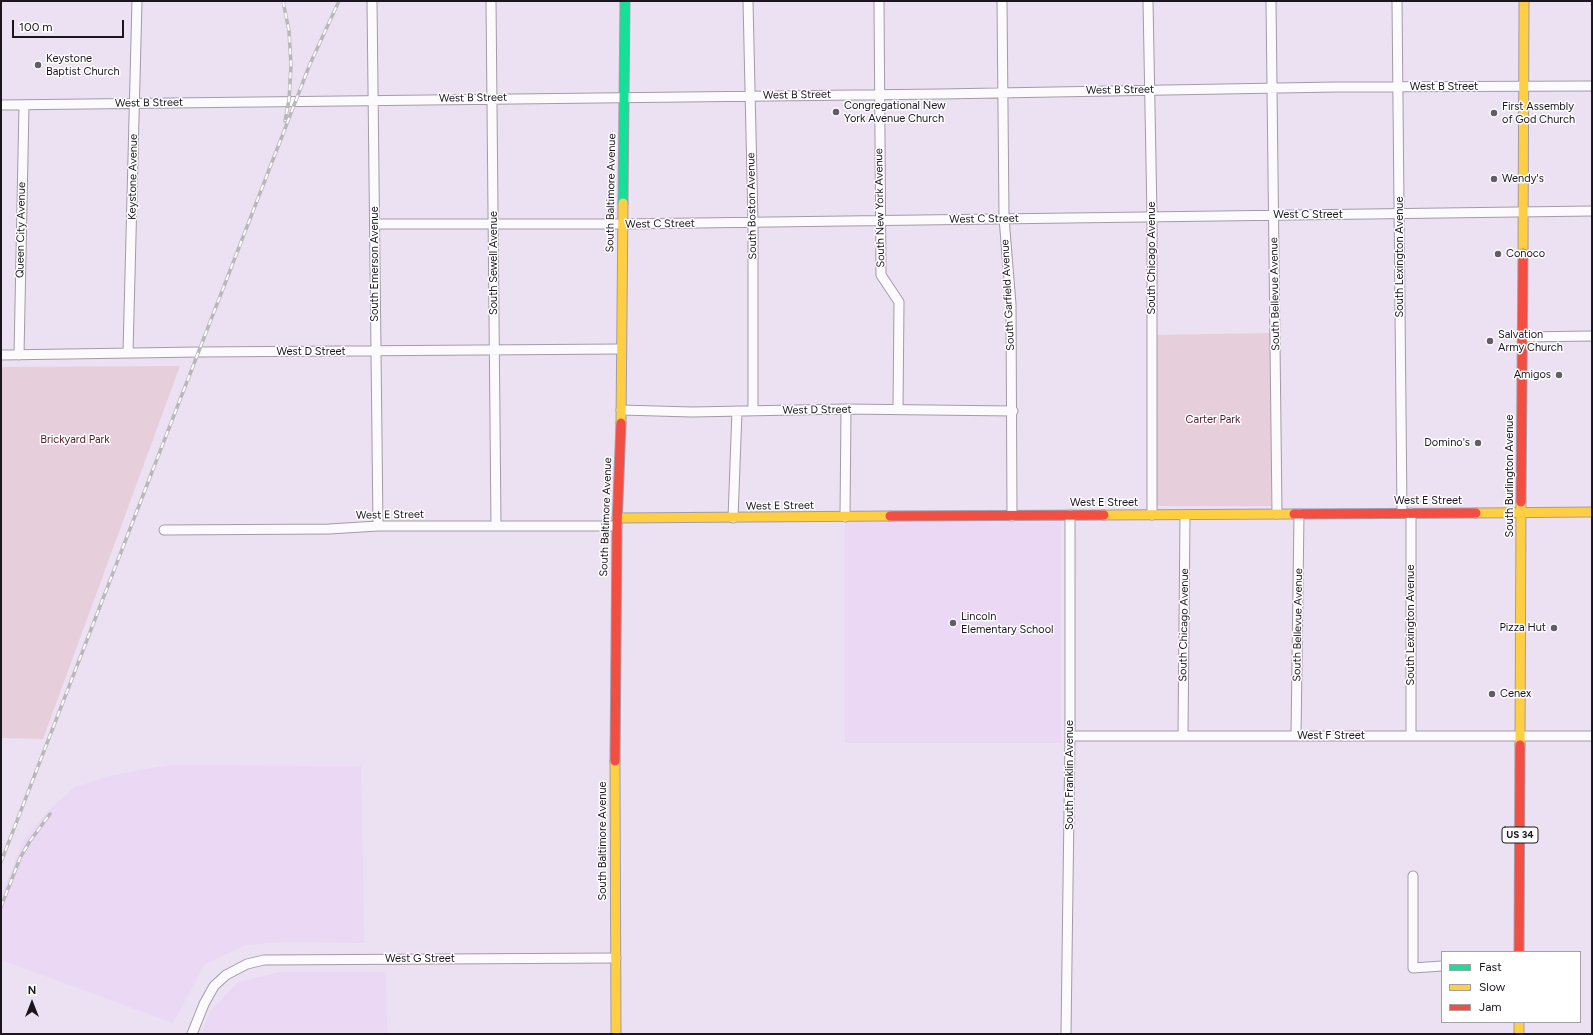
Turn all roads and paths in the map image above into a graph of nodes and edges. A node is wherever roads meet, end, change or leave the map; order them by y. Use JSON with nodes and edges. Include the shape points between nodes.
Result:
{"nodes":[{"id":1,"x":137,"y":1,"type":"edge"},
{"id":2,"x":372,"y":1,"type":"edge"},
{"id":3,"x":491,"y":1,"type":"edge"},
{"id":4,"x":625,"y":1,"type":"edge"},
{"id":5,"x":748,"y":1,"type":"edge"},
{"id":6,"x":879,"y":1,"type":"edge"},
{"id":7,"x":1002,"y":1,"type":"edge"},
{"id":8,"x":1148,"y":1,"type":"edge"},
{"id":9,"x":1271,"y":1,"type":"edge"},
{"id":10,"x":1397,"y":1,"type":"edge"},
{"id":11,"x":1524,"y":1,"type":"edge"},
{"id":12,"x":1523,"y":86,"type":"junction"},
{"id":13,"x":1592,"y":86,"type":"edge"},
{"id":14,"x":1398,"y":87,"type":"junction"},
{"id":15,"x":1272,"y":88,"type":"junction"},
{"id":16,"x":1149,"y":89,"type":"junction"},
{"id":17,"x":1003,"y":92,"type":"junction"},
{"id":18,"x":879,"y":94,"type":"junction"},
{"id":19,"x":751,"y":96,"type":"junction"},
{"id":20,"x":624,"y":97,"type":"junction"},
{"id":21,"x":493,"y":98,"type":"junction"},
{"id":22,"x":375,"y":99,"type":"junction"},
{"id":23,"x":134,"y":104,"type":"junction"},
{"id":24,"x":1,"y":105,"type":"edge"},
{"id":25,"x":24,"y":105,"type":"junction"},
{"id":26,"x":1592,"y":211,"type":"edge"},
{"id":27,"x":1523,"y":212,"type":"junction"},
{"id":28,"x":1399,"y":214,"type":"junction"},
{"id":29,"x":1274,"y":215,"type":"junction"},
{"id":30,"x":1152,"y":216,"type":"junction"},
{"id":31,"x":1004,"y":218,"type":"junction"},
{"id":32,"x":880,"y":221,"type":"junction"},
{"id":33,"x":753,"y":222,"type":"junction"},
{"id":34,"x":375,"y":224,"type":"junction"},
{"id":35,"x":494,"y":224,"type":"junction"},
{"id":36,"x":622,"y":224,"type":"junction"},
{"id":37,"x":1592,"y":336,"type":"edge"},
{"id":38,"x":1523,"y":337,"type":"junction"},
{"id":39,"x":621,"y":349,"type":"junction"},
{"id":40,"x":495,"y":350,"type":"junction"},
{"id":41,"x":376,"y":352,"type":"junction"},
{"id":42,"x":128,"y":353,"type":"junction"},
{"id":43,"x":1,"y":355,"type":"edge"},
{"id":44,"x":19,"y":355,"type":"junction"},
{"id":45,"x":846,"y":409,"type":"junction"},
{"id":46,"x":621,"y":410,"type":"junction"},
{"id":47,"x":898,"y":410,"type":"junction"},
{"id":48,"x":737,"y":411,"type":"junction"},
{"id":49,"x":753,"y":411,"type":"junction"},
{"id":50,"x":1013,"y":411,"type":"junction"},
{"id":51,"x":1522,"y":512,"type":"junction"},
{"id":52,"x":1592,"y":512,"type":"edge"},
{"id":53,"x":1402,"y":513,"type":"junction"},
{"id":54,"x":1412,"y":513,"type":"junction"},
{"id":55,"x":1277,"y":514,"type":"junction"},
{"id":56,"x":1299,"y":514,"type":"junction"},
{"id":57,"x":1070,"y":515,"type":"junction"},
{"id":58,"x":1152,"y":515,"type":"junction"},
{"id":59,"x":1185,"y":515,"type":"junction"},
{"id":60,"x":1012,"y":516,"type":"junction"},
{"id":61,"x":844,"y":517,"type":"junction"},
{"id":62,"x":733,"y":518,"type":"junction"},
{"id":63,"x":617,"y":522,"type":"junction"},
{"id":64,"x":378,"y":526,"type":"junction"},
{"id":65,"x":496,"y":526,"type":"junction"},
{"id":66,"x":164,"y":530,"type":"dead end"},
{"id":67,"x":1070,"y":736,"type":"junction"},
{"id":68,"x":1183,"y":736,"type":"junction"},
{"id":69,"x":1296,"y":736,"type":"junction"},
{"id":70,"x":1411,"y":736,"type":"junction"},
{"id":71,"x":1520,"y":736,"type":"junction"},
{"id":72,"x":1592,"y":736,"type":"edge"},
{"id":73,"x":1414,"y":876,"type":"dead end"},
{"id":74,"x":1520,"y":951,"type":"edge"},
{"id":75,"x":616,"y":958,"type":"junction"},
{"id":76,"x":1441,"y":966,"type":"edge"},
{"id":77,"x":1519,"y":1023,"type":"edge"},
{"id":78,"x":192,"y":1034,"type":"edge"},
{"id":79,"x":616,"y":1034,"type":"edge"},
{"id":80,"x":1066,"y":1034,"type":"edge"},
{"id":81,"x":1519,"y":1034,"type":"edge"}],
"edges":[{"from":1,"to":23,"type":"street","name":"Keystone Avenue"},
{"from":2,"to":22,"type":"street","name":"South Emerson Avenue"},
{"from":3,"to":21,"type":"street","name":"South Sewell Avenue"},
{"from":4,"to":20,"type":"main road","name":"South Baltimore Avenue"},
{"from":5,"to":19,"type":"street","name":"South Boston Avenue"},
{"from":6,"to":18,"type":"street","name":"South New York Avenue"},
{"from":7,"to":17,"type":"street","name":"South Garfield Avenue"},
{"from":8,"to":16,"type":"street","name":"South Chicago Avenue"},
{"from":9,"to":15,"type":"street","name":"South Bellevue Avenue"},
{"from":10,"to":14,"type":"street","name":"South Lexington Avenue"},
{"from":11,"to":12,"type":"main road","name":"South Burlington Avenue","number":"US 34"},
{"from":12,"to":13,"type":"street","name":"West B Street"},
{"from":12,"to":14,"type":"street","name":"West B Street"},
{"from":12,"to":27,"type":"main road","name":"South Burlington Avenue","number":"US 34"},
{"from":14,"to":15,"type":"street","name":"West B Street"},
{"from":14,"to":28,"type":"street","name":"South Lexington Avenue"},
{"from":15,"to":16,"type":"street","name":"West B Street"},
{"from":15,"to":29,"type":"street","name":"South Bellevue Avenue"},
{"from":16,"to":17,"type":"street","name":"West B Street"},
{"from":16,"to":30,"type":"street","name":"South Chicago Avenue"},
{"from":17,"to":18,"type":"street","name":"West B Street"},
{"from":17,"to":31,"type":"street","name":"South Garfield Avenue"},
{"from":18,"to":19,"type":"street","name":"West B Street"},
{"from":18,"to":32,"type":"street","name":"South New York Avenue"},
{"from":19,"to":20,"type":"street","name":"West B Street"},
{"from":19,"to":33,"type":"street","name":"South Boston Avenue"},
{"from":20,"to":21,"type":"street","name":"West B Street"},
{"from":20,"to":36,"type":"main road","name":"South Baltimore Avenue"},
{"from":21,"to":22,"type":"street","name":"West B Street"},
{"from":21,"to":35,"type":"street","name":"South Sewell Avenue"},
{"from":22,"to":23,"type":"street","name":"West B Street"},
{"from":22,"to":34,"type":"street","name":"South Emerson Avenue"},
{"from":23,"to":25,"type":"street","name":"West B Street"},
{"from":23,"to":42,"type":"street","name":"Keystone Avenue"},
{"from":24,"to":25,"type":"street","name":"West B Street"},
{"from":25,"to":44,"type":"street","name":"Queen City Avenue"},
{"from":26,"to":27,"type":"street","name":"West C Street"},
{"from":27,"to":28,"type":"street","name":"West C Street"},
{"from":27,"to":38,"type":"main road","name":"South Burlington Avenue","number":"US 34"},
{"from":28,"to":29,"type":"street","name":"West C Street"},
{"from":28,"to":53,"type":"street","name":"South Lexington Avenue"},
{"from":29,"to":30,"type":"street","name":"West C Street"},
{"from":29,"to":55,"type":"street","name":"South Bellevue Avenue"},
{"from":30,"to":31,"type":"street","name":"West C Street"},
{"from":30,"to":58,"type":"street","name":"South Chicago Avenue"},
{"from":31,"to":32,"type":"street","name":"West C Street"},
{"from":31,"to":50,"type":"street","name":"South Garfield Avenue","via":[[1011,304]]},
{"from":32,"to":33,"type":"street","name":"West C Street"},
{"from":32,"to":47,"type":"street","name":"South New York Avenue","via":[[882,275],[899,302]]},
{"from":33,"to":36,"type":"street","name":"West C Street"},
{"from":33,"to":49,"type":"street","name":"South Boston Avenue"},
{"from":34,"to":35,"type":"street","name":"West C Street"},
{"from":34,"to":41,"type":"street","name":"South Emerson Avenue"},
{"from":35,"to":36,"type":"street","name":"West C Street"},
{"from":35,"to":40,"type":"street","name":"South Sewell Avenue"},
{"from":36,"to":39,"type":"main road","name":"South Baltimore Avenue"},
{"from":37,"to":38,"type":"street"},
{"from":38,"to":51,"type":"main road","name":"South Burlington Avenue","number":"US 34"},
{"from":39,"to":40,"type":"street","name":"West D Street"},
{"from":39,"to":46,"type":"main road","name":"South Baltimore Avenue"},
{"from":40,"to":41,"type":"street","name":"West D Street"},
{"from":40,"to":65,"type":"street","name":"South Sewell Avenue"},
{"from":41,"to":42,"type":"street","name":"West D Street"},
{"from":41,"to":64,"type":"street","name":"South Emerson Avenue"},
{"from":42,"to":44,"type":"street","name":"West D Street"},
{"from":43,"to":44,"type":"street","name":"West D Street"},
{"from":45,"to":47,"type":"street","name":"West D Street"},
{"from":45,"to":49,"type":"street","name":"West D Street"},
{"from":45,"to":61,"type":"street"},
{"from":46,"to":48,"type":"street","name":"West D Street"},
{"from":46,"to":63,"type":"main road","name":"South Baltimore Avenue"},
{"from":47,"to":50,"type":"street","name":"West D Street"},
{"from":48,"to":49,"type":"street","name":"West D Street"},
{"from":48,"to":62,"type":"street"},
{"from":50,"to":60,"type":"street","name":"South Garfield Avenue"},
{"from":51,"to":52,"type":"main road","name":"West E Street"},
{"from":51,"to":54,"type":"main road","name":"West E Street"},
{"from":51,"to":71,"type":"main road","name":"South Burlington Avenue","number":"US 34"},
{"from":53,"to":54,"type":"main road","name":"West E Street"},
{"from":53,"to":56,"type":"main road","name":"West E Street"},
{"from":54,"to":70,"type":"street","name":"South Lexington Avenue"},
{"from":55,"to":56,"type":"main road","name":"West E Street"},
{"from":55,"to":59,"type":"main road","name":"West E Street"},
{"from":56,"to":69,"type":"street","name":"South Bellevue Avenue"},
{"from":57,"to":58,"type":"main road","name":"West E Street"},
{"from":57,"to":60,"type":"main road","name":"West E Street"},
{"from":57,"to":67,"type":"street","name":"South Franklin Avenue"},
{"from":58,"to":59,"type":"main road","name":"West E Street"},
{"from":59,"to":68,"type":"street","name":"South Chicago Avenue"},
{"from":60,"to":61,"type":"main road","name":"West E Street"},
{"from":61,"to":62,"type":"main road","name":"West E Street"},
{"from":62,"to":63,"type":"main road","name":"West E Street"},
{"from":63,"to":65,"type":"street","name":"West E Street"},
{"from":63,"to":75,"type":"main road","name":"South Baltimore Avenue"},
{"from":64,"to":65,"type":"street","name":"West E Street"},
{"from":64,"to":66,"type":"street","name":"West E Street","via":[[322,530]]},
{"from":67,"to":68,"type":"street","name":"West F Street"},
{"from":67,"to":80,"type":"street","name":"South Franklin Avenue"},
{"from":68,"to":69,"type":"street","name":"West F Street"},
{"from":69,"to":70,"type":"street","name":"West F Street"},
{"from":70,"to":71,"type":"street","name":"West F Street"},
{"from":71,"to":72,"type":"street","name":"West F Street"},
{"from":71,"to":74,"type":"main road","name":"South Burlington Avenue","number":"US 34"},
{"from":73,"to":76,"type":"street","via":[[1414,968]]},
{"from":75,"to":78,"type":"street","name":"West G Street","via":[[264,960],[247,964],[226,975],[214,986]]},
{"from":75,"to":79,"type":"main road","name":"South Baltimore Avenue"},
{"from":77,"to":81,"type":"main road"}]}
